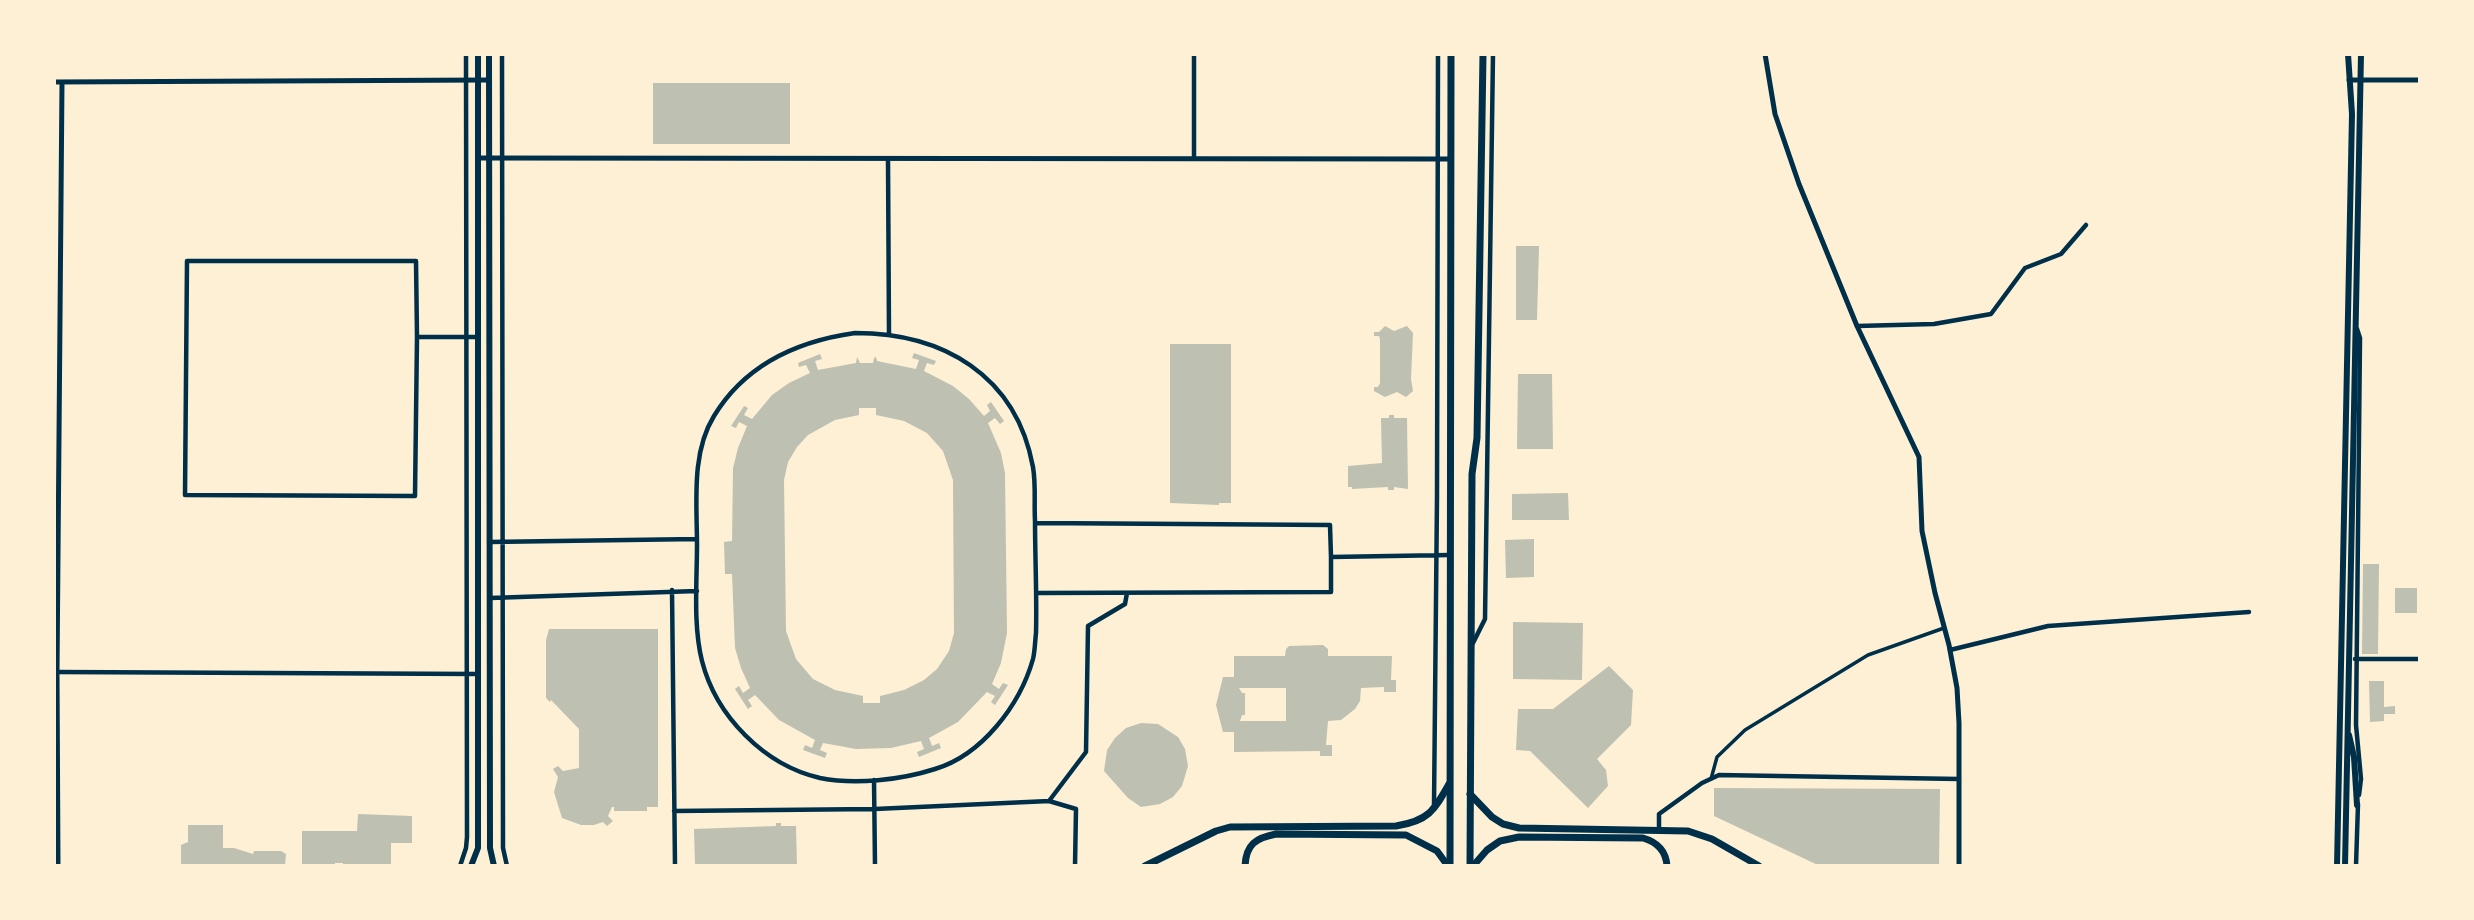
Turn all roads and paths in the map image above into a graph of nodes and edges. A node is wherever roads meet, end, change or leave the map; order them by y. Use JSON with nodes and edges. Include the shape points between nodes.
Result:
{"nodes":[{"id":1,"x":466,"y":54,"type":"edge"},
{"id":2,"x":478,"y":54,"type":"edge"},
{"id":3,"x":488,"y":54,"type":"edge"},
{"id":4,"x":502,"y":54,"type":"edge"},
{"id":5,"x":1194,"y":54,"type":"edge"},
{"id":6,"x":1438,"y":54,"type":"edge"},
{"id":7,"x":1451,"y":54,"type":"edge"},
{"id":8,"x":1483,"y":54,"type":"edge"},
{"id":9,"x":1493,"y":54,"type":"edge"},
{"id":10,"x":1765,"y":54,"type":"edge"},
{"id":11,"x":2348,"y":54,"type":"edge"},
{"id":12,"x":2361,"y":54,"type":"edge"},
{"id":13,"x":466,"y":80,"type":"junction"},
{"id":14,"x":478,"y":80,"type":"junction"},
{"id":15,"x":488,"y":80,"type":"junction"},
{"id":16,"x":2349,"y":80,"type":"junction"},
{"id":17,"x":2360,"y":80,"type":"junction"},
{"id":18,"x":2420,"y":80,"type":"edge"},
{"id":19,"x":54,"y":82,"type":"edge"},
{"id":20,"x":62,"y":82,"type":"junction"},
{"id":21,"x":478,"y":158,"type":"junction"},
{"id":22,"x":489,"y":158,"type":"junction"},
{"id":23,"x":502,"y":158,"type":"junction"},
{"id":24,"x":1194,"y":158,"type":"junction"},
{"id":25,"x":888,"y":159,"type":"junction"},
{"id":26,"x":1437,"y":159,"type":"junction"},
{"id":27,"x":1450,"y":159,"type":"junction"},
{"id":28,"x":2087,"y":225,"type":"dead end"},
{"id":29,"x":2354,"y":320,"type":"junction"},
{"id":30,"x":1857,"y":326,"type":"junction"},
{"id":31,"x":889,"y":335,"type":"junction"},
{"id":32,"x":417,"y":337,"type":"junction"},
{"id":33,"x":466,"y":337,"type":"junction"},
{"id":34,"x":478,"y":337,"type":"junction"},
{"id":35,"x":1035,"y":523,"type":"junction"},
{"id":36,"x":697,"y":539,"type":"junction"},
{"id":37,"x":489,"y":541,"type":"junction"},
{"id":38,"x":502,"y":541,"type":"junction"},
{"id":39,"x":1437,"y":555,"type":"junction"},
{"id":40,"x":1450,"y":555,"type":"junction"},
{"id":41,"x":1331,"y":557,"type":"junction"},
{"id":42,"x":672,"y":590,"type":"junction"},
{"id":43,"x":697,"y":591,"type":"junction"},
{"id":44,"x":1037,"y":593,"type":"junction"},
{"id":45,"x":1126,"y":593,"type":"junction"},
{"id":46,"x":489,"y":598,"type":"junction"},
{"id":47,"x":502,"y":598,"type":"junction"},
{"id":48,"x":2249,"y":612,"type":"dead end"},
{"id":49,"x":1944,"y":628,"type":"junction"},
{"id":50,"x":1471,"y":647,"type":"junction"},
{"id":51,"x":1950,"y":650,"type":"junction"},
{"id":52,"x":2347,"y":659,"type":"junction"},
{"id":53,"x":2357,"y":659,"type":"junction"},
{"id":54,"x":2420,"y":659,"type":"edge"},
{"id":55,"x":56,"y":672,"type":"edge"},
{"id":56,"x":467,"y":674,"type":"junction"},
{"id":57,"x":479,"y":674,"type":"junction"},
{"id":58,"x":2346,"y":727,"type":"junction"},
{"id":59,"x":1711,"y":779,"type":"junction"},
{"id":60,"x":1959,"y":779,"type":"junction"},
{"id":61,"x":874,"y":780,"type":"junction"},
{"id":62,"x":1449,"y":784,"type":"junction"},
{"id":63,"x":1470,"y":794,"type":"junction"},
{"id":64,"x":1049,"y":801,"type":"junction"},
{"id":65,"x":2357,"y":806,"type":"junction"},
{"id":66,"x":875,"y":809,"type":"junction"},
{"id":67,"x":1434,"y":810,"type":"junction"},
{"id":68,"x":674,"y":811,"type":"junction"},
{"id":69,"x":1659,"y":830,"type":"junction"},
{"id":70,"x":58,"y":866,"type":"edge"},
{"id":71,"x":460,"y":866,"type":"edge"},
{"id":72,"x":471,"y":866,"type":"edge"},
{"id":73,"x":494,"y":866,"type":"edge"},
{"id":74,"x":507,"y":866,"type":"edge"},
{"id":75,"x":675,"y":866,"type":"edge"},
{"id":76,"x":875,"y":866,"type":"edge"},
{"id":77,"x":1075,"y":866,"type":"edge"},
{"id":78,"x":1145,"y":866,"type":"edge"},
{"id":79,"x":1245,"y":866,"type":"edge"},
{"id":80,"x":1449,"y":866,"type":"edge"},
{"id":81,"x":1471,"y":866,"type":"edge"},
{"id":82,"x":1667,"y":866,"type":"edge"},
{"id":83,"x":1759,"y":866,"type":"edge"},
{"id":84,"x":1959,"y":866,"type":"edge"},
{"id":85,"x":2337,"y":866,"type":"edge"},
{"id":86,"x":2345,"y":866,"type":"edge"},
{"id":87,"x":2356,"y":866,"type":"edge"}],
"edges":[{"from":1,"to":13,"type":"street"},
{"from":2,"to":14,"type":"main road"},
{"from":3,"to":15,"type":"main road"},
{"from":4,"to":23,"type":"street"},
{"from":5,"to":24,"type":"street"},
{"from":6,"to":26,"type":"street"},
{"from":7,"to":27,"type":"main road"},
{"from":8,"to":50,"type":"main road"},
{"from":9,"to":50,"type":"street","via":[[1485,619]]},
{"from":10,"to":30,"type":"street","via":[[1775,114]]},
{"from":11,"to":16,"type":"main road"},
{"from":12,"to":17,"type":"main road"},
{"from":13,"to":14,"type":"street"},
{"from":13,"to":20,"type":"street"},
{"from":13,"to":33,"type":"street"},
{"from":14,"to":15,"type":"street"},
{"from":14,"to":21,"type":"main road"},
{"from":15,"to":22,"type":"main road"},
{"from":16,"to":17,"type":"street"},
{"from":16,"to":85,"type":"main road","via":[[2352,114]]},
{"from":17,"to":18,"type":"street"},
{"from":17,"to":29,"type":"main road"},
{"from":19,"to":20,"type":"street"},
{"from":20,"to":55,"type":"street"},
{"from":21,"to":22,"type":"street"},
{"from":21,"to":34,"type":"main road"},
{"from":22,"to":23,"type":"street"},
{"from":22,"to":37,"type":"main road"},
{"from":23,"to":25,"type":"street"},
{"from":23,"to":38,"type":"street"},
{"from":24,"to":25,"type":"street"},
{"from":24,"to":26,"type":"street"},
{"from":25,"to":31,"type":"street"},
{"from":26,"to":27,"type":"street"},
{"from":26,"to":39,"type":"street"},
{"from":27,"to":40,"type":"main road"},
{"from":28,"to":30,"type":"street","via":[[2061,254],[2025,268],[1991,314],[1934,324]]},
{"from":29,"to":52,"type":"main road"},
{"from":29,"to":53,"type":"street","via":[[2360,338]]},
{"from":30,"to":49,"type":"street","via":[[1919,457],[1922,531]]},
{"from":31,"to":35,"type":"street","via":[[950,352],[982,374],[1007,401],[1034,468]]},
{"from":31,"to":36,"type":"street","via":[[855,333],[790,349],[737,386],[713,416],[702,443]]},
{"from":32,"to":32,"type":"street","via":[[416,261],[187,261],[185,495],[415,496]]},
{"from":32,"to":33,"type":"street"},
{"from":33,"to":34,"type":"street"},
{"from":33,"to":56,"type":"street"},
{"from":34,"to":57,"type":"main road"},
{"from":35,"to":41,"type":"street","via":[[1330,525]]},
{"from":35,"to":44,"type":"street"},
{"from":36,"to":38,"type":"street"},
{"from":36,"to":43,"type":"street"},
{"from":37,"to":38,"type":"street"},
{"from":37,"to":46,"type":"main road"},
{"from":38,"to":47,"type":"street"},
{"from":39,"to":40,"type":"street"},
{"from":39,"to":41,"type":"street"},
{"from":39,"to":67,"type":"street"},
{"from":40,"to":62,"type":"main road"},
{"from":41,"to":45,"type":"street","via":[[1331,592]]},
{"from":42,"to":43,"type":"street"},
{"from":42,"to":47,"type":"street"},
{"from":42,"to":68,"type":"street"},
{"from":43,"to":61,"type":"street","via":[[702,661],[729,718],[750,741],[776,761],[820,778]]},
{"from":44,"to":45,"type":"street"},
{"from":44,"to":61,"type":"street","via":[[1033,658],[1021,689],[994,730],[947,766],[909,777]]},
{"from":45,"to":64,"type":"street","via":[[1125,604],[1088,626],[1086,752]]},
{"from":46,"to":47,"type":"street"},
{"from":46,"to":73,"type":"main road","via":[[490,848]]},
{"from":47,"to":74,"type":"street","via":[[503,848]]},
{"from":48,"to":51,"type":"street","via":[[2048,626]]},
{"from":49,"to":51,"type":"street"},
{"from":49,"to":59,"type":"street","via":[[1868,655],[1745,730],[1717,757]]},
{"from":50,"to":63,"type":"main road"},
{"from":51,"to":60,"type":"street","via":[[1957,688]]},
{"from":52,"to":53,"type":"street"},
{"from":52,"to":58,"type":"main road"},
{"from":53,"to":54,"type":"street"},
{"from":53,"to":65,"type":"street","via":[[2361,779]]},
{"from":55,"to":56,"type":"street"},
{"from":55,"to":70,"type":"street"},
{"from":56,"to":57,"type":"street"},
{"from":56,"to":71,"type":"street","via":[[467,837]]},
{"from":57,"to":72,"type":"main road","via":[[478,848]]},
{"from":58,"to":65,"type":"main road","via":[[2354,757]]},
{"from":58,"to":86,"type":"main road"},
{"from":59,"to":60,"type":"street","via":[[1719,775]]},
{"from":59,"to":69,"type":"street","via":[[1659,814]]},
{"from":60,"to":84,"type":"street"},
{"from":61,"to":66,"type":"street"},
{"from":62,"to":67,"type":"main road"},
{"from":62,"to":80,"type":"main road"},
{"from":63,"to":69,"type":"main road","via":[[1492,817],[1519,828]]},
{"from":63,"to":81,"type":"main road"},
{"from":64,"to":66,"type":"street"},
{"from":64,"to":77,"type":"street","via":[[1076,809]]},
{"from":65,"to":87,"type":"street"},
{"from":66,"to":68,"type":"street"},
{"from":66,"to":76,"type":"street"},
{"from":67,"to":78,"type":"main road","via":[[1412,824],[1396,826],[1230,827]]},
{"from":68,"to":75,"type":"street"},
{"from":69,"to":83,"type":"main road","via":[[1706,836]]},
{"from":79,"to":80,"type":"main road","via":[[1251,844],[1276,834],[1406,835],[1437,851]]},
{"from":81,"to":82,"type":"main road","via":[[1500,841],[1531,837],[1643,838],[1666,855]]}]}
